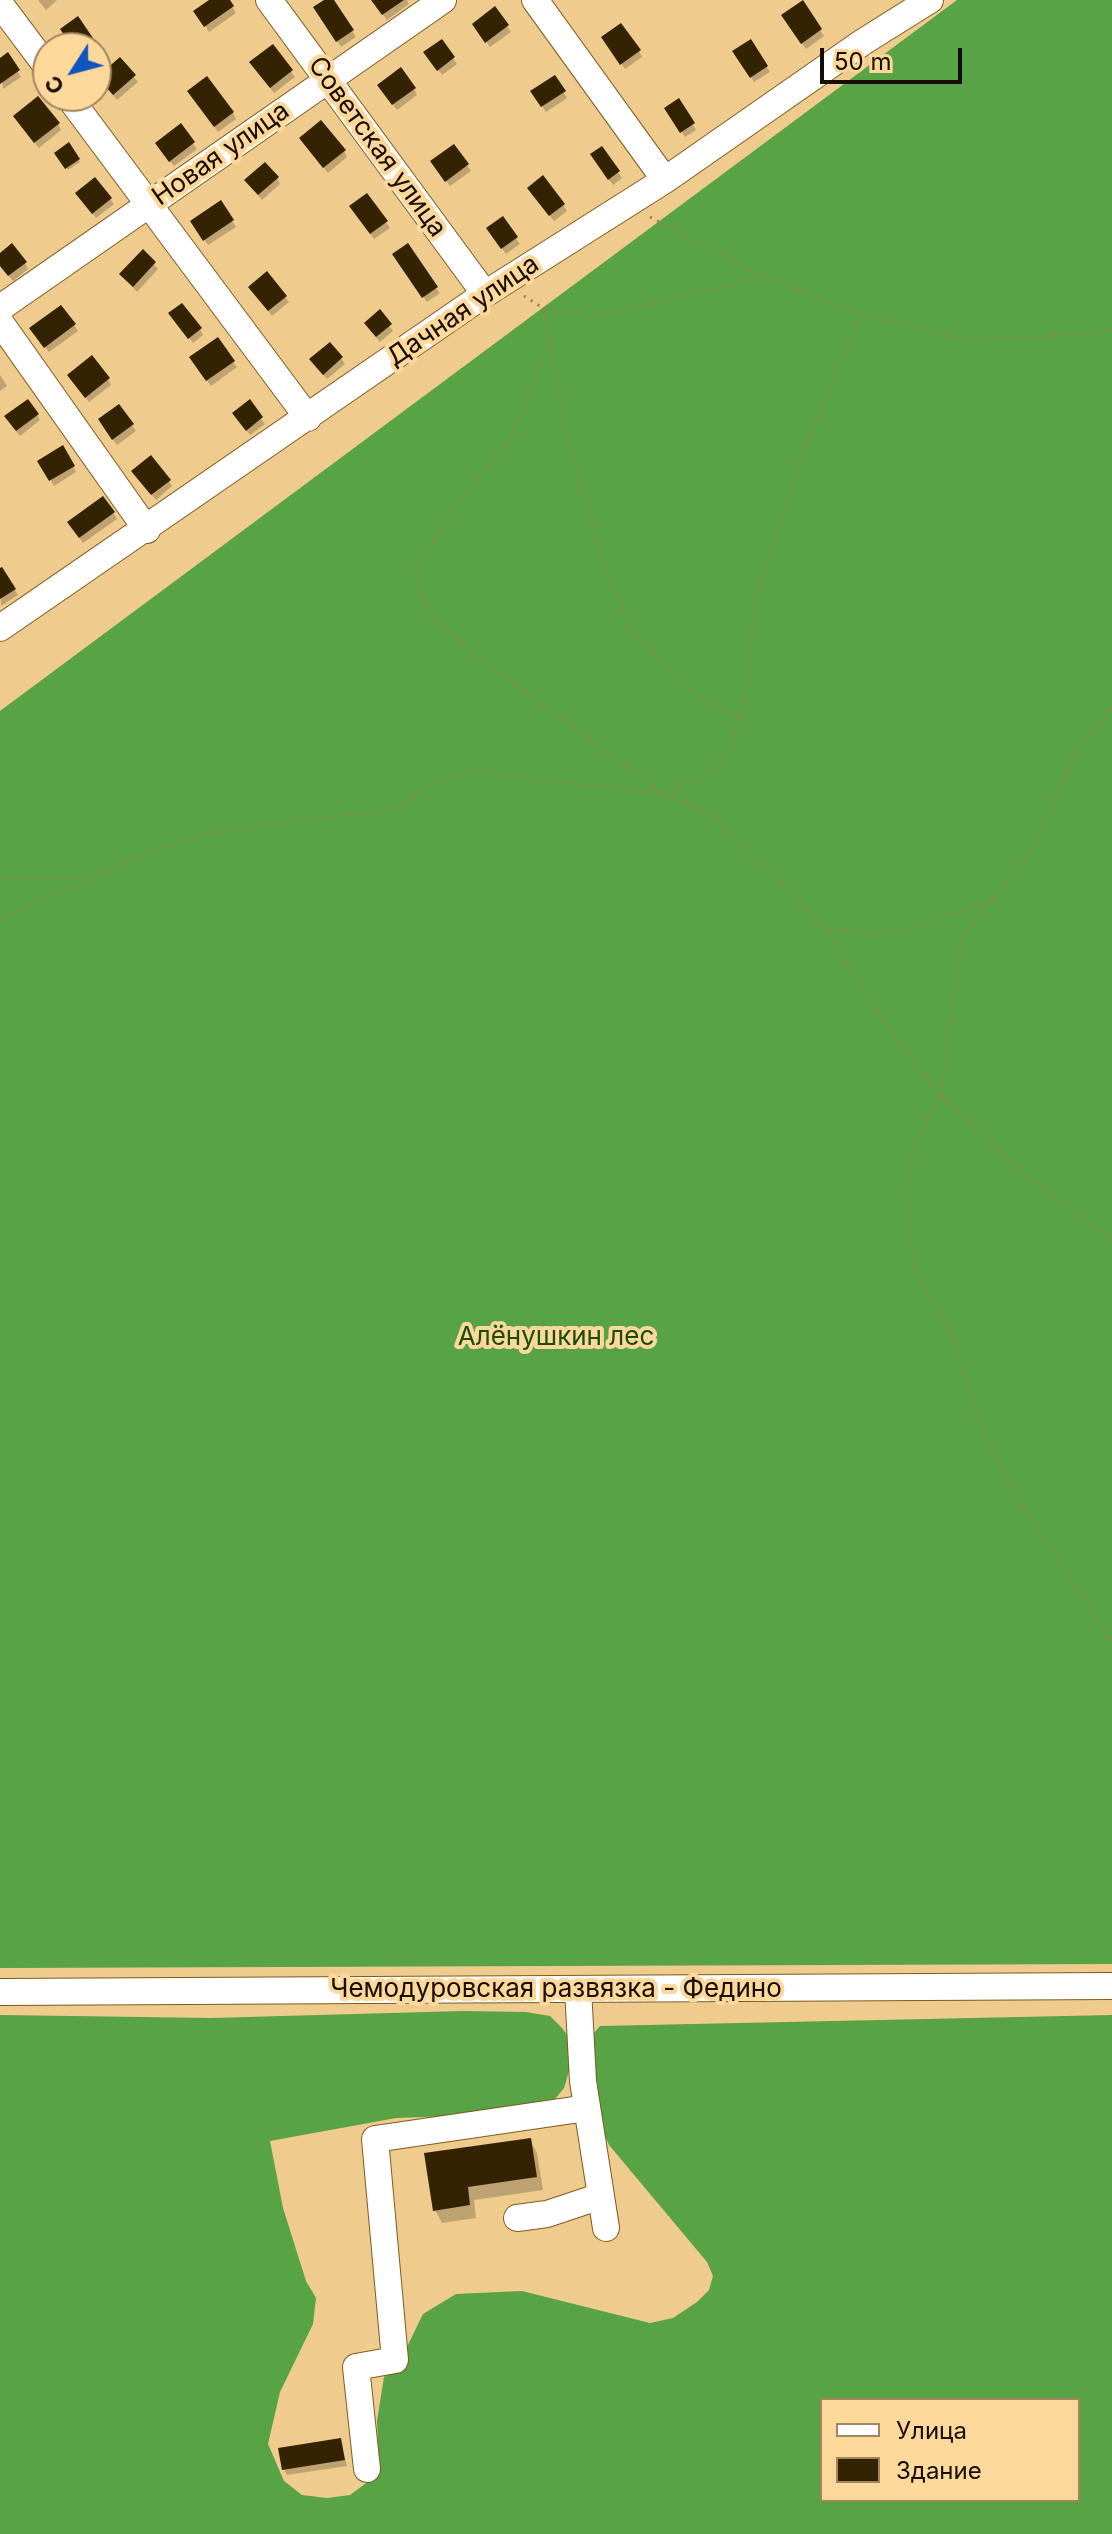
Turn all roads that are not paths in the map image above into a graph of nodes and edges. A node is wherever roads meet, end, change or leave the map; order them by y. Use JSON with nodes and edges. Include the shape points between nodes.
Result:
{"nodes":[{"id":1,"x":269,"y":0,"type":"edge"},
{"id":2,"x":443,"y":0,"type":"edge"},
{"id":3,"x":535,"y":0,"type":"edge"},
{"id":4,"x":930,"y":0,"type":"edge"},
{"id":5,"x":0,"y":4,"type":"edge"},
{"id":6,"x":32,"y":47,"type":"edge"},
{"id":7,"x":327,"y":80,"type":"junction"},
{"id":8,"x":80,"y":112,"type":"edge"},
{"id":9,"x":665,"y":180,"type":"junction"},
{"id":10,"x":149,"y":204,"type":"junction"},
{"id":11,"x":494,"y":289,"type":"junction"},
{"id":12,"x":0,"y":308,"type":"edge"},
{"id":13,"x":0,"y":322,"type":"edge"},
{"id":14,"x":308,"y":418,"type":"junction"},
{"id":15,"x":147,"y":530,"type":"junction"},
{"id":16,"x":0,"y":628,"type":"edge"},
{"id":17,"x":1112,"y":1986,"type":"edge"},
{"id":18,"x":578,"y":1989,"type":"junction"},
{"id":19,"x":0,"y":1992,"type":"edge"},
{"id":20,"x":587,"y":2108,"type":"junction"},
{"id":21,"x":601,"y":2196,"type":"junction"},
{"id":22,"x":517,"y":2218,"type":"dead end"},
{"id":23,"x":606,"y":2228,"type":"dead end"},
{"id":24,"x":367,"y":2469,"type":"dead end"}],
"edges":[{"from":1,"to":7,"type":"street","name":"Советская улица"},
{"from":2,"to":7,"type":"street","name":"Новая улица"},
{"from":3,"to":9,"type":"street"},
{"from":4,"to":9,"type":"street","name":"Дачная улица"},
{"from":5,"to":6,"type":"street"},
{"from":7,"to":10,"type":"street","name":"Новая улица"},
{"from":7,"to":11,"type":"street","name":"Советская улица"},
{"from":8,"to":10,"type":"street"},
{"from":9,"to":11,"type":"street","name":"Дачная улица"},
{"from":10,"to":12,"type":"street","name":"Новая улица"},
{"from":10,"to":14,"type":"street"},
{"from":11,"to":14,"type":"street","name":"Дачная улица"},
{"from":13,"to":15,"type":"street"},
{"from":14,"to":15,"type":"street","name":"Дачная улица"},
{"from":15,"to":16,"type":"street","name":"Дачная улица"},
{"from":17,"to":18,"type":"street","name":"Чемодуровская развязка - Федино"},
{"from":18,"to":19,"type":"street","name":"Чемодуровская развязка - Федино"},
{"from":18,"to":20,"type":"street"},
{"from":20,"to":21,"type":"street"},
{"from":20,"to":24,"type":"street","via":[[375,2139],[395,2360],[356,2367]]},
{"from":21,"to":22,"type":"street"},
{"from":21,"to":23,"type":"street"}]}
